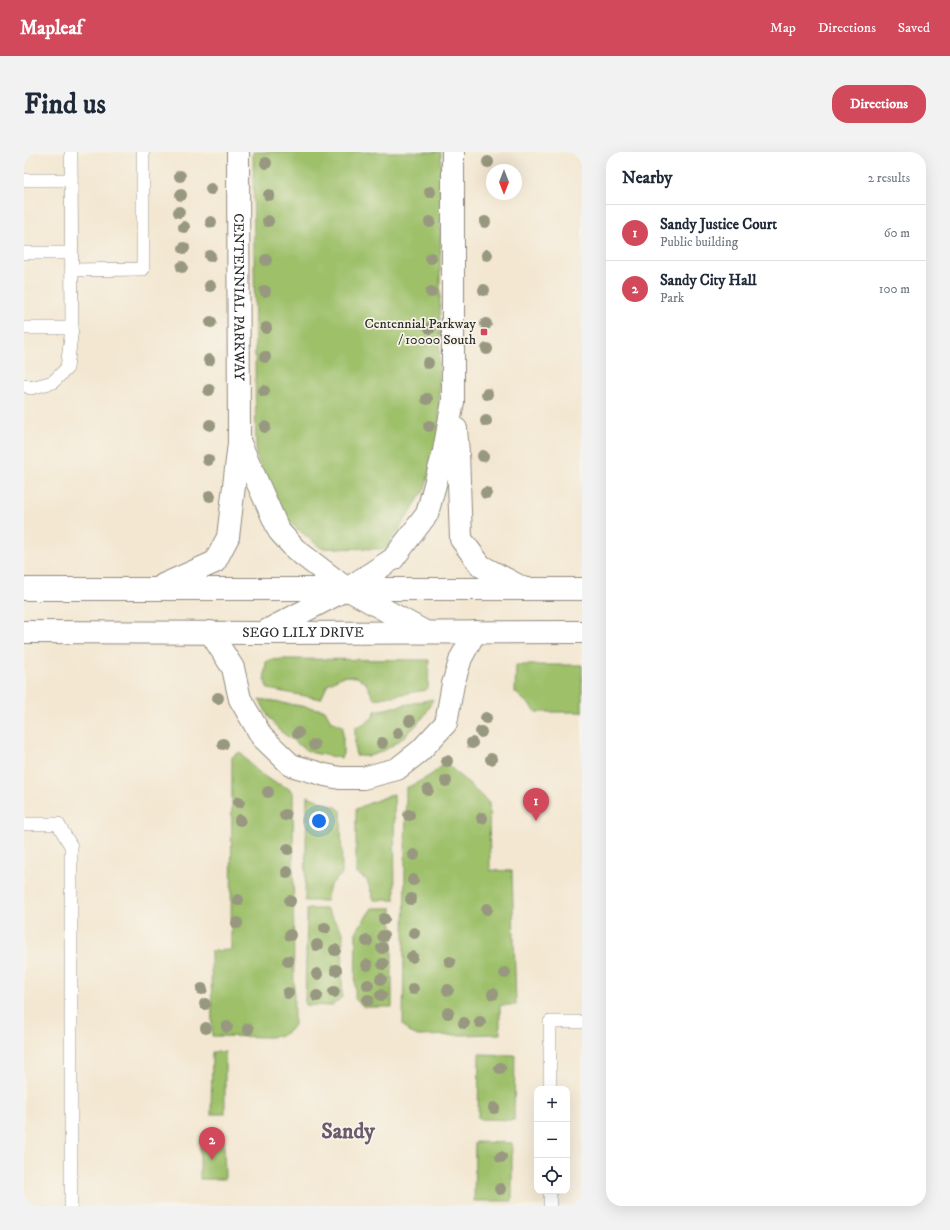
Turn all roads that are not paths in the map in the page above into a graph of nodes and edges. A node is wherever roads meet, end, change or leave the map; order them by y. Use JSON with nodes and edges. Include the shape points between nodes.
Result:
{"nodes":[{"id":1,"x":71,"y":152,"type":"edge"},
{"id":2,"x":143,"y":152,"type":"edge"},
{"id":3,"x":238,"y":152,"type":"edge"},
{"id":4,"x":453,"y":152,"type":"edge"},
{"id":5,"x":24,"y":180,"type":"edge"},
{"id":6,"x":71,"y":180,"type":"junction"},
{"id":7,"x":24,"y":253,"type":"edge"},
{"id":8,"x":71,"y":253,"type":"junction"},
{"id":9,"x":72,"y":270,"type":"junction"},
{"id":10,"x":24,"y":328,"type":"edge"},
{"id":11,"x":72,"y":328,"type":"junction"},
{"id":12,"x":24,"y":385,"type":"edge"},
{"id":13,"x":453,"y":401,"type":"junction"},
{"id":14,"x":239,"y":441,"type":"junction"},
{"id":15,"x":155,"y":588,"type":"junction"},
{"id":16,"x":24,"y":589,"type":"edge"},
{"id":17,"x":347,"y":589,"type":"junction"},
{"id":18,"x":526,"y":589,"type":"junction"},
{"id":19,"x":582,"y":589,"type":"edge"},
{"id":20,"x":24,"y":632,"type":"edge"},
{"id":21,"x":210,"y":632,"type":"junction"},
{"id":22,"x":426,"y":632,"type":"junction"},
{"id":23,"x":475,"y":632,"type":"junction"},
{"id":24,"x":582,"y":632,"type":"edge"},
{"id":25,"x":262,"y":633,"type":"junction"},
{"id":26,"x":24,"y":824,"type":"edge"},
{"id":27,"x":582,"y":1022,"type":"edge"},
{"id":28,"x":550,"y":1086,"type":"edge"},
{"id":29,"x":550,"y":1194,"type":"edge"},
{"id":30,"x":71,"y":1206,"type":"edge"},
{"id":31,"x":550,"y":1206,"type":"edge"}],
"edges":[{"from":1,"to":6,"type":"lane"},
{"from":2,"to":9,"type":"lane","via":[[143,269]]},
{"from":3,"to":14,"type":"main road","name":"CENTENNIAL PARKWAY"},
{"from":4,"to":13,"type":"main road"},
{"from":5,"to":6,"type":"lane"},
{"from":6,"to":8,"type":"lane"},
{"from":7,"to":8,"type":"lane"},
{"from":8,"to":9,"type":"lane"},
{"from":9,"to":11,"type":"lane"},
{"from":10,"to":11,"type":"lane"},
{"from":11,"to":12,"type":"lane","via":[[67,368],[53,382],[31,388]]},
{"from":13,"to":17,"type":"main road","via":[[444,451],[427,514],[393,559]]},
{"from":13,"to":18,"type":"main road","via":[[462,539],[481,566]]},
{"from":14,"to":15,"type":"main road","name":"CENTENNIAL PARKWAY","via":[[228,537],[215,562]]},
{"from":14,"to":17,"type":"main road","via":[[279,531],[295,548]]},
{"from":15,"to":16,"type":"main road"},
{"from":15,"to":17,"type":"main road"},
{"from":17,"to":18,"type":"main road"},
{"from":17,"to":22,"type":"main road"},
{"from":17,"to":25,"type":"main road"},
{"from":18,"to":19,"type":"main road"},
{"from":20,"to":21,"type":"main road","name":"SEGO LILY DRIVE"},
{"from":21,"to":23,"type":"main road","via":[[234,668],[240,699],[262,737],[291,765],[340,778],[363,778],[397,769],[420,751],[446,723],[461,658]]},
{"from":21,"to":25,"type":"main road","name":"SEGO LILY DRIVE"},
{"from":22,"to":23,"type":"main road","name":"SEGO LILY DRIVE"},
{"from":22,"to":25,"type":"main road","name":"SEGO LILY DRIVE"},
{"from":23,"to":24,"type":"main road","name":"SEGO LILY DRIVE"},
{"from":26,"to":30,"type":"lane","via":[[58,824],[71,846]]},
{"from":27,"to":28,"type":"lane","via":[[550,1022]]},
{"from":29,"to":31,"type":"lane"}]}
